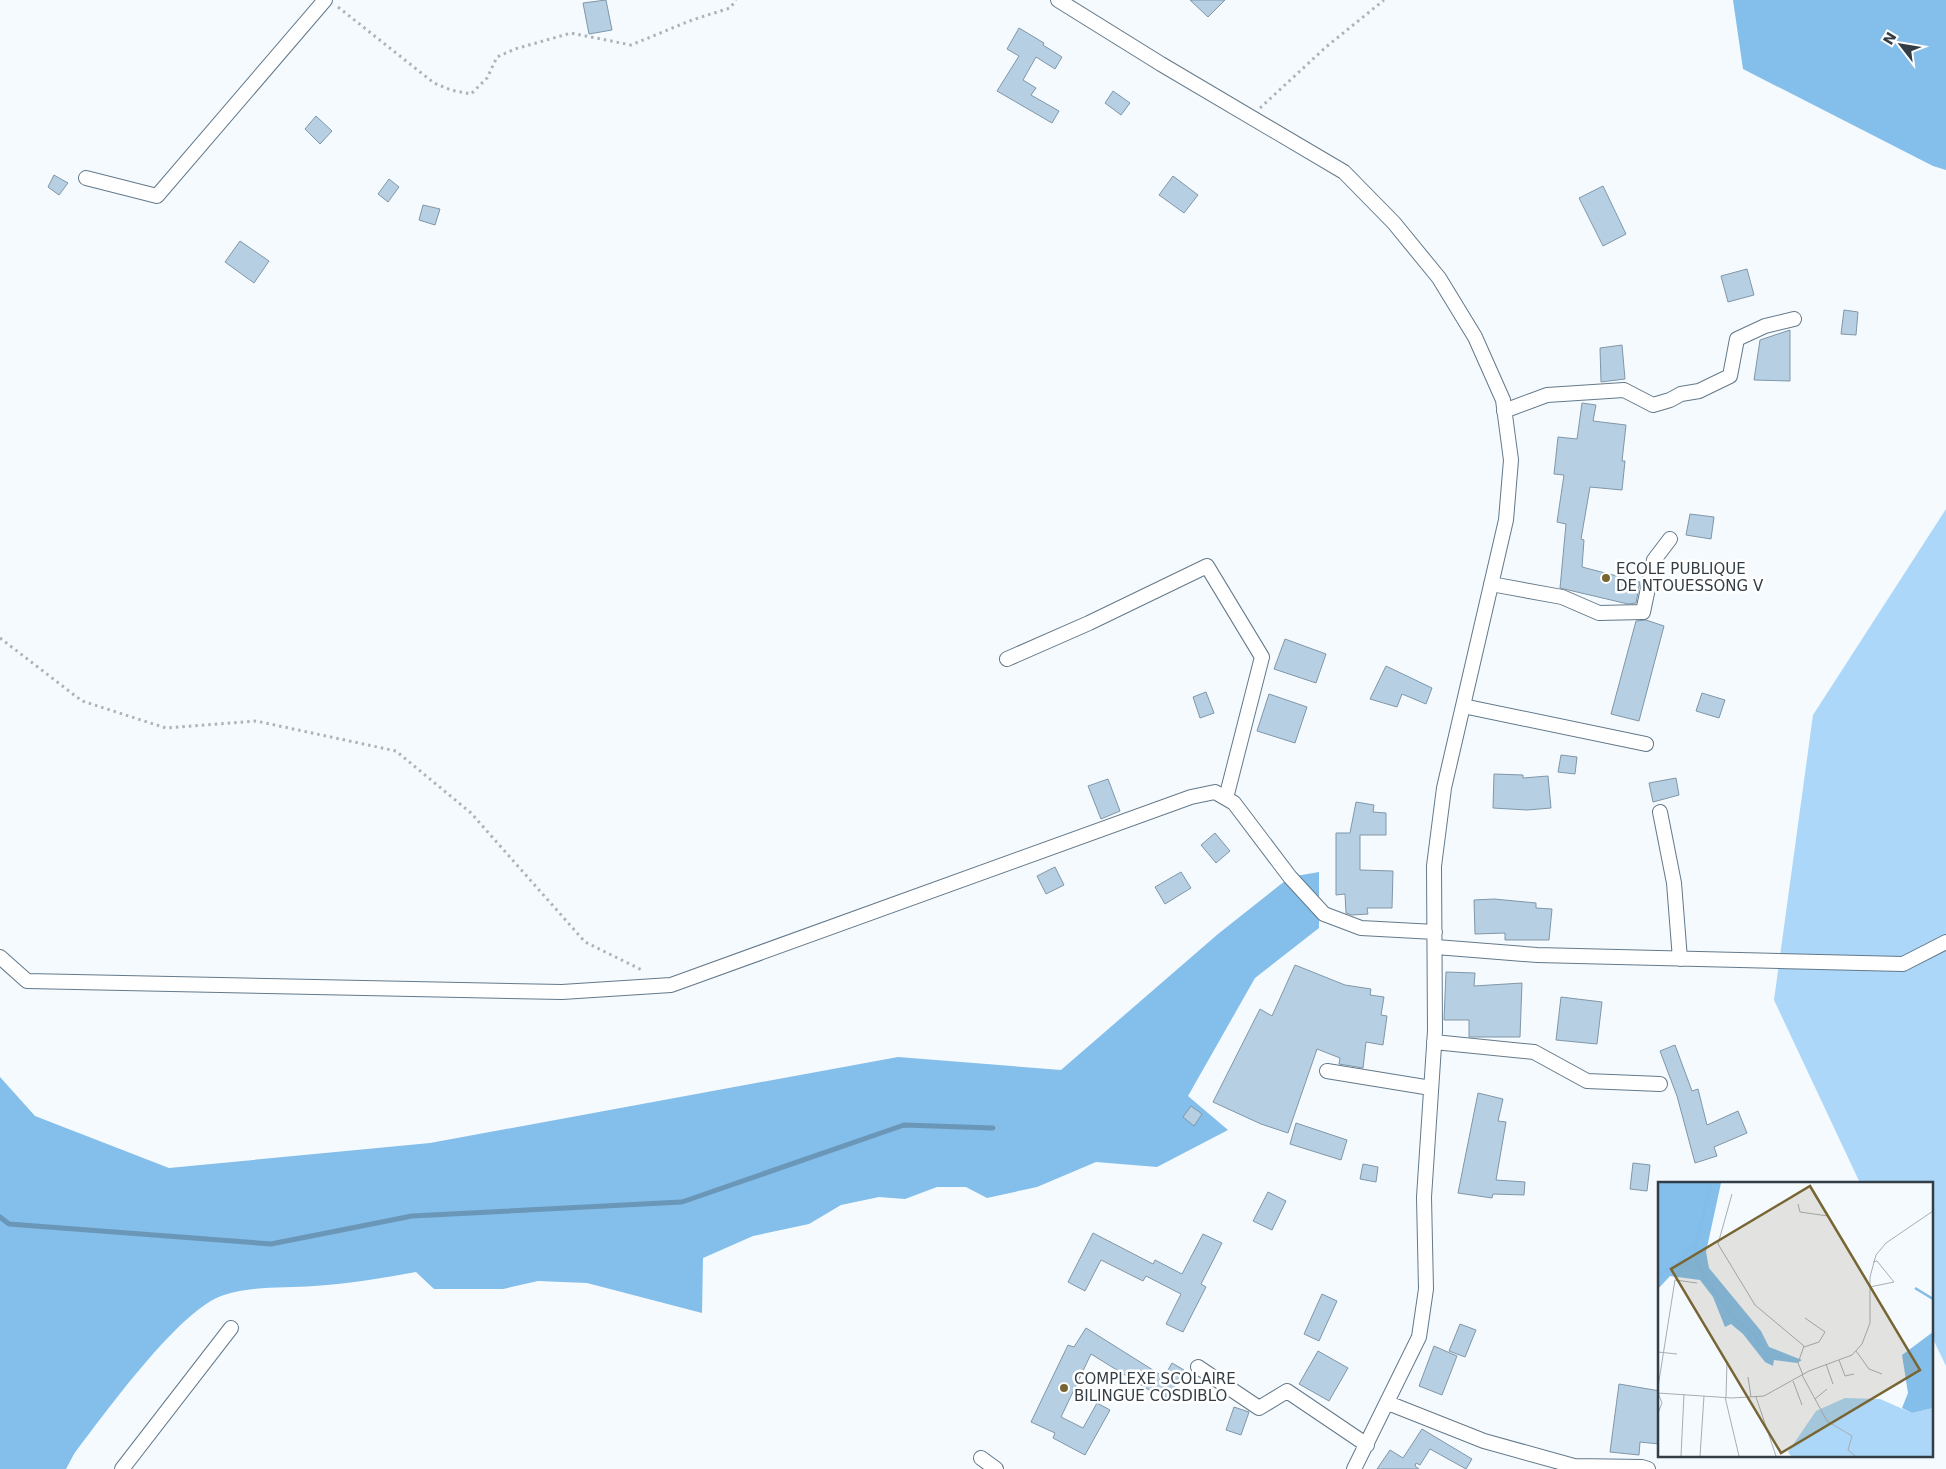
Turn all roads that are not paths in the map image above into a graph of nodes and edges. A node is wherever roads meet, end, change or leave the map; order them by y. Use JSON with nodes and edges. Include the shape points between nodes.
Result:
{"nodes":[{"id":1,"x":1067,"y":2,"type":"edge"},
{"id":2,"x":331,"y":3,"type":"edge"},
{"id":3,"x":86,"y":178,"type":"dead end"},
{"id":4,"x":1794,"y":319,"type":"dead end"},
{"id":5,"x":1504,"y":411,"type":"junction"},
{"id":6,"x":1670,"y":539,"type":"dead end"},
{"id":7,"x":1491,"y":584,"type":"junction"},
{"id":8,"x":1006,"y":659,"type":"dead end"},
{"id":9,"x":1463,"y":706,"type":"junction"},
{"id":10,"x":1646,"y":744,"type":"dead end"},
{"id":11,"x":1226,"y":798,"type":"junction"},
{"id":12,"x":1660,"y":812,"type":"dead end"},
{"id":13,"x":1435,"y":932,"type":"junction"},
{"id":14,"x":1946,"y":942,"type":"edge"},
{"id":15,"x":1436,"y":947,"type":"junction"},
{"id":16,"x":0,"y":957,"type":"edge"},
{"id":17,"x":1680,"y":959,"type":"junction"},
{"id":18,"x":1434,"y":1042,"type":"junction"},
{"id":19,"x":1327,"y":1071,"type":"dead end"},
{"id":20,"x":1660,"y":1084,"type":"dead end"},
{"id":21,"x":1431,"y":1088,"type":"junction"},
{"id":22,"x":230,"y":1328,"type":"dead end"},
{"id":23,"x":1198,"y":1367,"type":"dead end"},
{"id":24,"x":1388,"y":1403,"type":"junction"},
{"id":25,"x":1367,"y":1445,"type":"junction"},
{"id":26,"x":981,"y":1458,"type":"dead end"},
{"id":27,"x":122,"y":1469,"type":"edge"},
{"id":28,"x":996,"y":1469,"type":"edge"},
{"id":29,"x":1354,"y":1469,"type":"edge"},
{"id":30,"x":1648,"y":1469,"type":"edge"}],
"edges":[{"from":1,"to":5,"type":"street","via":[[1344,172],[1394,223],[1439,278],[1475,337],[1503,400]]},
{"from":2,"to":3,"type":"street","via":[[157,196]]},
{"from":4,"to":5,"type":"street","via":[[1765,326],[1737,339],[1730,376],[1699,391],[1653,404],[1624,390],[1547,395]]},
{"from":5,"to":7,"type":"street","via":[[1511,460],[1506,520]]},
{"from":6,"to":7,"type":"street","via":[[1654,560],[1643,612],[1599,613],[1562,597]]},
{"from":7,"to":9,"type":"street"},
{"from":8,"to":11,"type":"street","via":[[1207,566],[1262,656]]},
{"from":9,"to":10,"type":"street"},
{"from":9,"to":13,"type":"street","via":[[1444,788],[1434,866]]},
{"from":11,"to":13,"type":"street","via":[[1234,803],[1290,877],[1324,914],[1361,928]]},
{"from":11,"to":16,"type":"street","via":[[1215,792],[1191,797],[671,985],[562,992],[27,981]]},
{"from":12,"to":17,"type":"street","via":[[1674,883]]},
{"from":13,"to":15,"type":"street"},
{"from":14,"to":17,"type":"street","via":[[1903,964]]},
{"from":15,"to":17,"type":"street"},
{"from":15,"to":18,"type":"street"},
{"from":18,"to":20,"type":"street","via":[[1534,1052],[1587,1081]]},
{"from":18,"to":21,"type":"street"},
{"from":19,"to":21,"type":"street"},
{"from":21,"to":24,"type":"street","via":[[1424,1197],[1426,1289],[1419,1337]]},
{"from":22,"to":27,"type":"street"},
{"from":23,"to":25,"type":"street","via":[[1259,1408],[1287,1392]]},
{"from":24,"to":25,"type":"street"},
{"from":24,"to":30,"type":"street","via":[[1484,1441],[1574,1466]]},
{"from":25,"to":29,"type":"street"},
{"from":26,"to":28,"type":"street"}]}
